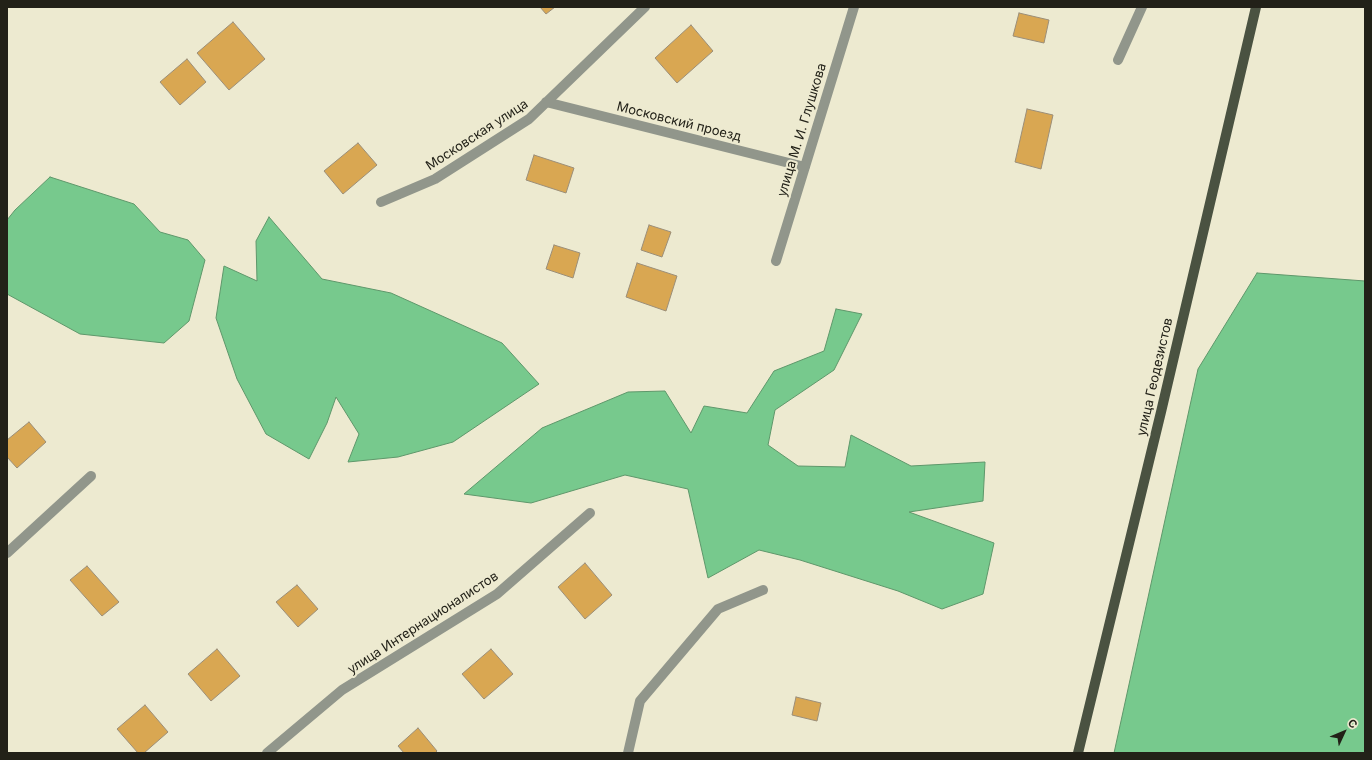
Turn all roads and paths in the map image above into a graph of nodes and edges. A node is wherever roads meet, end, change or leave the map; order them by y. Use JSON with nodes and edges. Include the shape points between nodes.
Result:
{"nodes":[{"id":1,"x":645,"y":7,"type":"edge"},
{"id":2,"x":854,"y":7,"type":"edge"},
{"id":3,"x":1142,"y":7,"type":"edge"},
{"id":4,"x":1256,"y":7,"type":"edge"},
{"id":5,"x":1118,"y":60,"type":"dead end"},
{"id":6,"x":546,"y":102,"type":"junction"},
{"id":7,"x":805,"y":167,"type":"junction"},
{"id":8,"x":381,"y":202,"type":"dead end"},
{"id":9,"x":776,"y":261,"type":"dead end"},
{"id":10,"x":91,"y":476,"type":"dead end"},
{"id":11,"x":590,"y":512,"type":"dead end"},
{"id":12,"x":7,"y":553,"type":"edge"},
{"id":13,"x":763,"y":590,"type":"dead end"},
{"id":14,"x":268,"y":753,"type":"edge"},
{"id":15,"x":628,"y":753,"type":"edge"},
{"id":16,"x":1078,"y":753,"type":"edge"}],
"edges":[{"from":1,"to":6,"type":"street","name":"Московская улица"},
{"from":2,"to":7,"type":"street","name":"улица М. И. Глушкова"},
{"from":3,"to":5,"type":"street"},
{"from":4,"to":16,"type":"main road","name":"улица Геодезистов"},
{"from":6,"to":7,"type":"street","name":"Московский проезд"},
{"from":6,"to":8,"type":"street","name":"Московская улица","via":[[529,119],[435,179]]},
{"from":7,"to":9,"type":"street","name":"улица М. И. Глушкова"},
{"from":10,"to":12,"type":"street"},
{"from":11,"to":14,"type":"street","name":"улица Интернационалистов","via":[[497,594],[342,690]]},
{"from":13,"to":15,"type":"street","via":[[718,609],[640,701]]}]}
